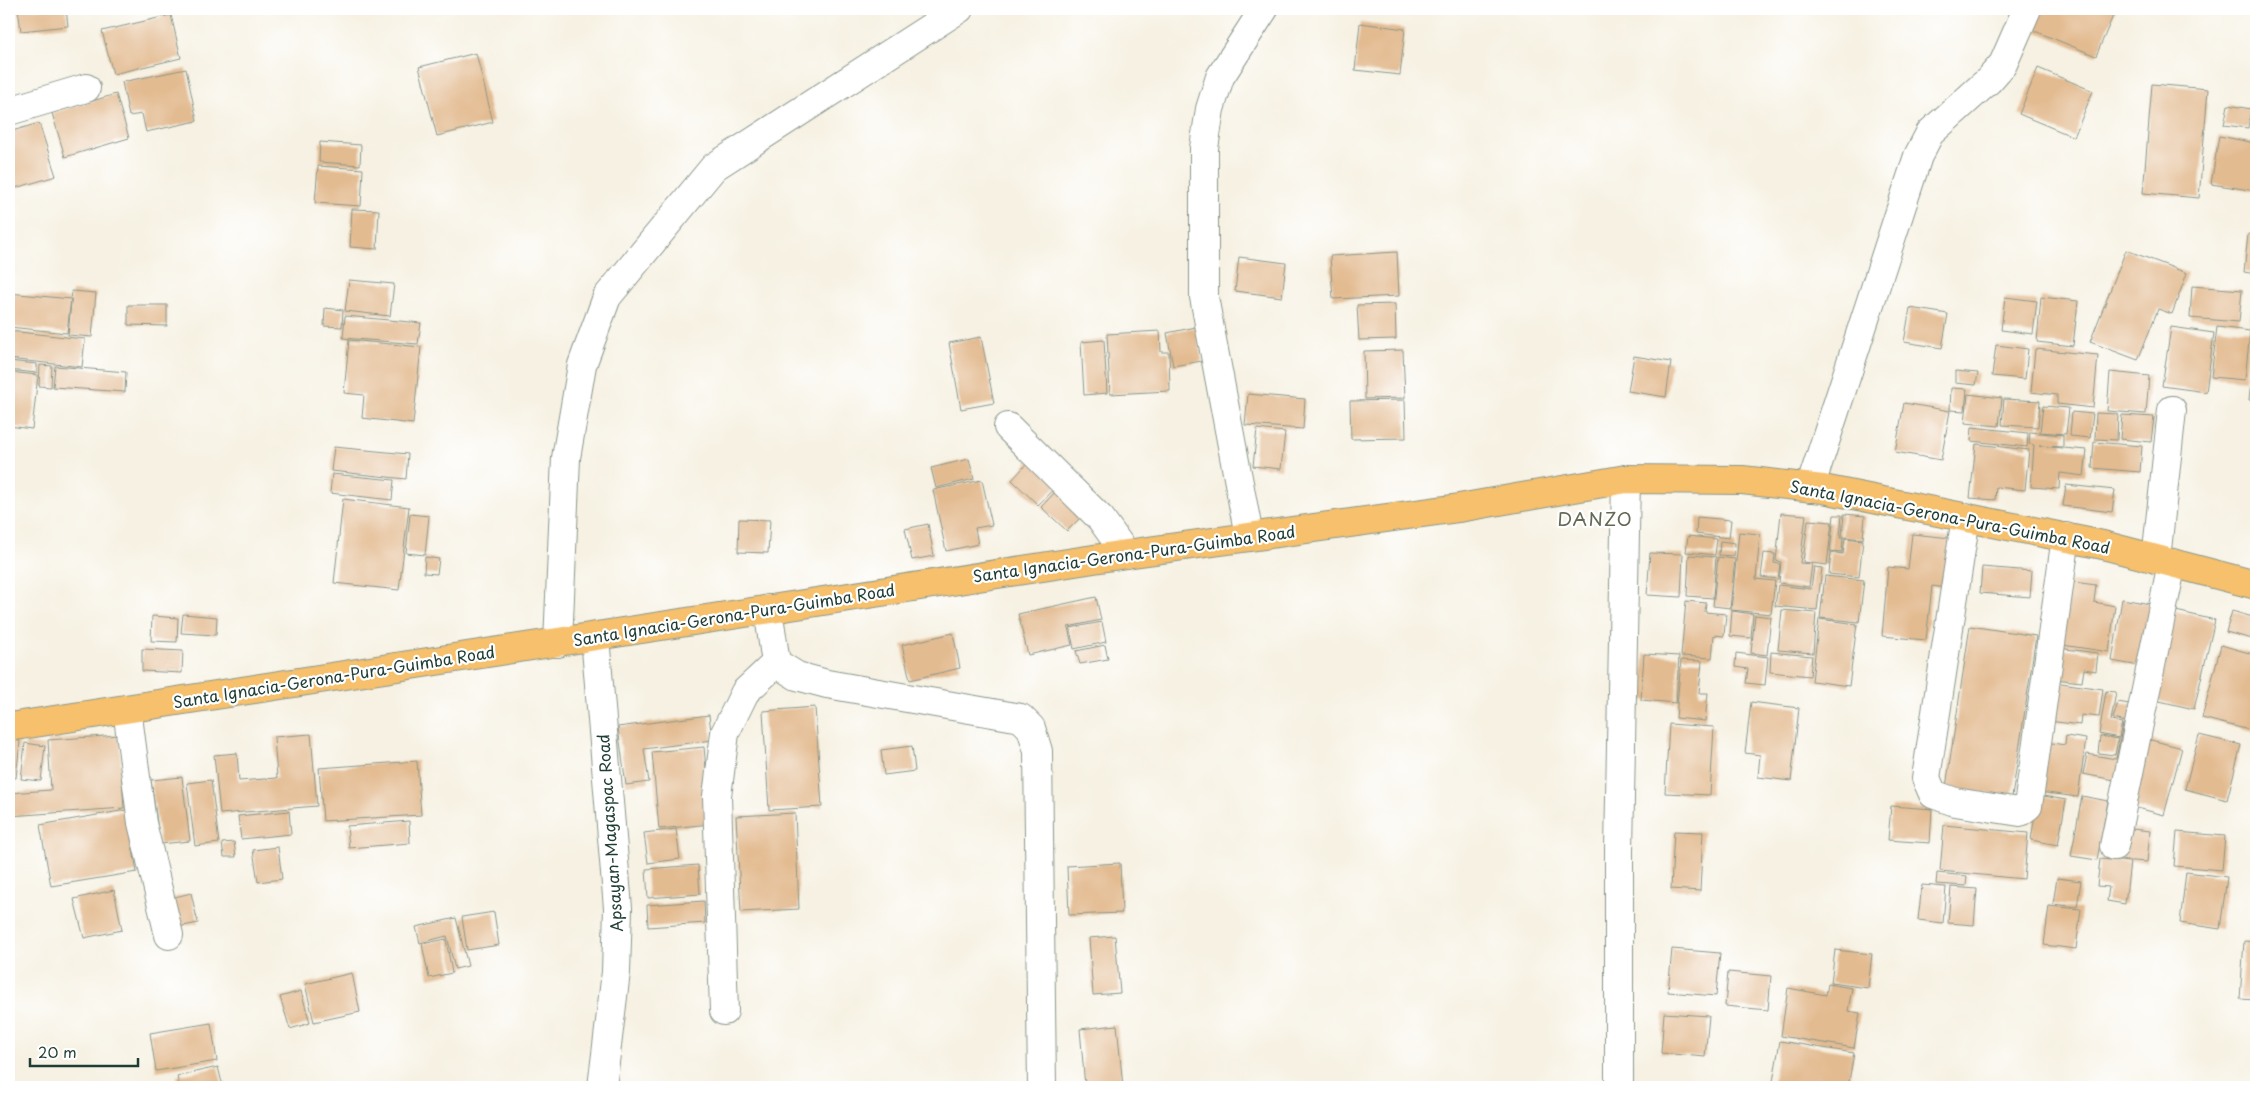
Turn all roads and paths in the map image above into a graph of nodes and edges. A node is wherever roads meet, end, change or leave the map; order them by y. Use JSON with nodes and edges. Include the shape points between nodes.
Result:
{"nodes":[{"id":1,"x":959,"y":9,"type":"edge"},
{"id":2,"x":1264,"y":9,"type":"edge"},
{"id":3,"x":2027,"y":9,"type":"edge"},
{"id":4,"x":86,"y":88,"type":"dead end"},
{"id":5,"x":9,"y":111,"type":"edge"},
{"id":6,"x":2172,"y":410,"type":"dead end"},
{"id":7,"x":1008,"y":427,"type":"dead end"},
{"id":8,"x":1626,"y":479,"type":"junction"},
{"id":9,"x":1810,"y":488,"type":"junction"},
{"id":10,"x":1966,"y":517,"type":"junction"},
{"id":11,"x":1249,"y":536,"type":"junction"},
{"id":12,"x":2066,"y":537,"type":"junction"},
{"id":13,"x":1126,"y":554,"type":"junction"},
{"id":14,"x":2164,"y":561,"type":"junction"},
{"id":15,"x":2256,"y":585,"type":"edge"},
{"id":16,"x":768,"y":609,"type":"junction"},
{"id":17,"x":595,"y":637,"type":"junction"},
{"id":18,"x":558,"y":643,"type":"junction"},
{"id":19,"x":776,"y":663,"type":"junction"},
{"id":20,"x":127,"y":709,"type":"junction"},
{"id":21,"x":9,"y":727,"type":"edge"},
{"id":22,"x":2114,"y":846,"type":"dead end"},
{"id":23,"x":169,"y":935,"type":"dead end"},
{"id":24,"x":724,"y":1011,"type":"dead end"},
{"id":25,"x":602,"y":1087,"type":"edge"},
{"id":26,"x":1042,"y":1087,"type":"edge"},
{"id":27,"x":1619,"y":1087,"type":"edge"}],
"edges":[{"from":1,"to":18,"type":"street","via":[[714,167],[607,297],[582,364],[566,458]]},
{"from":2,"to":11,"type":"street","via":[[1220,76],[1210,109],[1204,148],[1204,297]]},
{"from":3,"to":9,"type":"street","via":[[2003,64],[1930,133],[1918,156]]},
{"from":4,"to":5,"type":"street"},
{"from":6,"to":14,"type":"street"},
{"from":7,"to":13,"type":"street","via":[[1101,519]]},
{"from":8,"to":9,"type":"main road","name":"Santa Ignacia-Gerona-Pura-Guimba Road","via":[[1742,480]]},
{"from":8,"to":11,"type":"main road","name":"Santa Ignacia-Gerona-Pura-Guimba Road","via":[[1458,508]]},
{"from":8,"to":27,"type":"street","via":[[1619,851]]},
{"from":9,"to":10,"type":"main road","name":"Santa Ignacia-Gerona-Pura-Guimba Road"},
{"from":10,"to":12,"type":"main road","name":"Santa Ignacia-Gerona-Pura-Guimba Road"},
{"from":10,"to":12,"type":"street","via":[[1926,778],[1933,794],[1955,802],[2020,812],[2028,806]]},
{"from":11,"to":13,"type":"main road","name":"Santa Ignacia-Gerona-Pura-Guimba Road"},
{"from":12,"to":14,"type":"main road","name":"Santa Ignacia-Gerona-Pura-Guimba Road"},
{"from":13,"to":16,"type":"main road","name":"Santa Ignacia-Gerona-Pura-Guimba Road"},
{"from":14,"to":15,"type":"main road","name":"Santa Ignacia-Gerona-Pura-Guimba Road"},
{"from":14,"to":22,"type":"street"},
{"from":16,"to":17,"type":"main road","name":"Santa Ignacia-Gerona-Pura-Guimba Road"},
{"from":16,"to":19,"type":"street"},
{"from":17,"to":18,"type":"main road","name":"Santa Ignacia-Gerona-Pura-Guimba Road"},
{"from":17,"to":25,"type":"street","name":"Apsayan-Magaspac Road","via":[[618,908],[616,972]]},
{"from":18,"to":20,"type":"main road","name":"Santa Ignacia-Gerona-Pura-Guimba Road"},
{"from":19,"to":24,"type":"street","via":[[746,692],[726,733],[717,796]]},
{"from":19,"to":26,"type":"street","via":[[797,676],[827,684],[1021,718],[1031,728],[1038,750]]},
{"from":20,"to":21,"type":"main road","name":"Santa Ignacia-Gerona-Pura-Guimba Road"},
{"from":20,"to":23,"type":"street","via":[[142,823]]}]}
